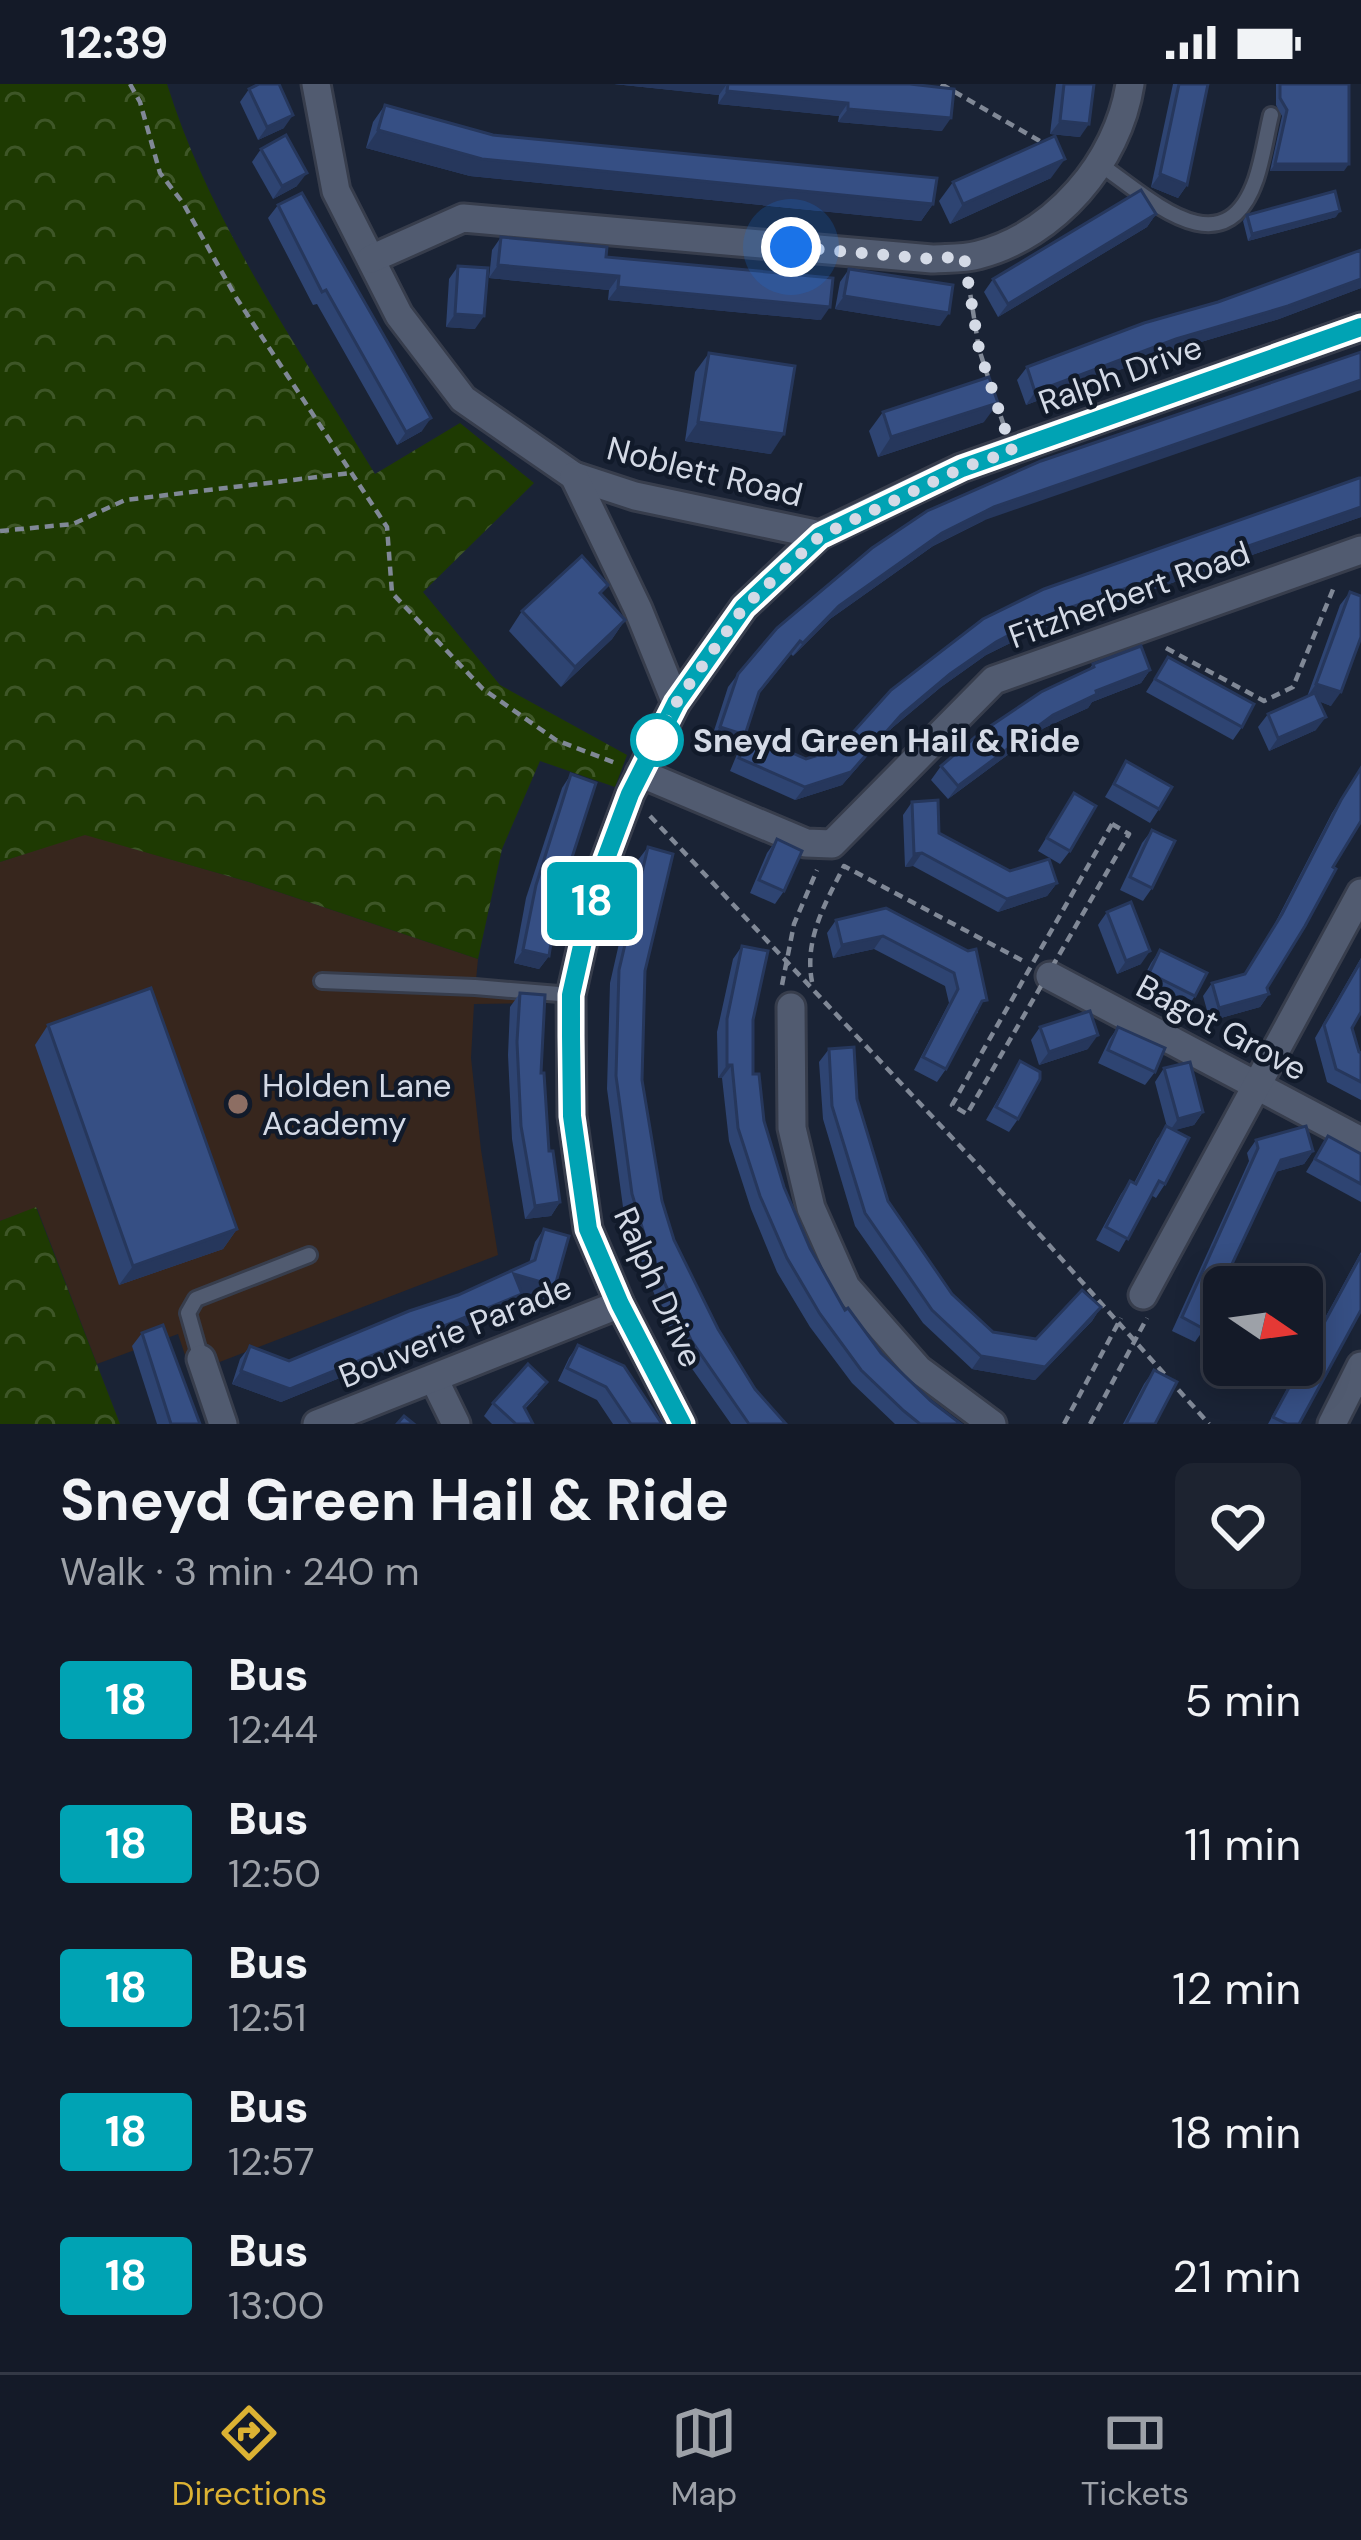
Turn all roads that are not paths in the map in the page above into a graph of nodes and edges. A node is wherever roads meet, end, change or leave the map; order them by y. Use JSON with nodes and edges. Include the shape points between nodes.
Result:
{"nodes":[{"id":1,"x":316,"y":84,"type":"edge"},
{"id":2,"x":1130,"y":84,"type":"edge"},
{"id":3,"x":1271,"y":115,"type":"dead end"},
{"id":4,"x":1101,"y":165,"type":"junction"},
{"id":5,"x":371,"y":259,"type":"junction"},
{"id":6,"x":1361,"y":327,"type":"edge"},
{"id":7,"x":574,"y":476,"type":"junction"},
{"id":8,"x":820,"y":536,"type":"junction"},
{"id":9,"x":1354,"y":552,"type":"edge"},
{"id":10,"x":676,"y":703,"type":"junction"},
{"id":11,"x":635,"y":784,"type":"junction"},
{"id":12,"x":1361,"y":893,"type":"edge"},
{"id":13,"x":1050,"y":976,"type":"road end"},
{"id":14,"x":322,"y":981,"type":"dead end"},
{"id":15,"x":571,"y":995,"type":"junction"},
{"id":16,"x":791,"y":1007,"type":"road end"},
{"id":17,"x":1253,"y":1085,"type":"junction"},
{"id":18,"x":1361,"y":1141,"type":"edge"},
{"id":19,"x":309,"y":1255,"type":"dead end"},
{"id":20,"x":1142,"y":1294,"type":"road end"},
{"id":21,"x":620,"y":1304,"type":"junction"},
{"id":22,"x":201,"y":1359,"type":"joint"},
{"id":23,"x":1361,"y":1366,"type":"edge"},
{"id":24,"x":434,"y":1379,"type":"junction"},
{"id":25,"x":223,"y":1424,"type":"edge"},
{"id":26,"x":317,"y":1424,"type":"edge"},
{"id":27,"x":456,"y":1424,"type":"edge"},
{"id":28,"x":682,"y":1424,"type":"edge"},
{"id":29,"x":992,"y":1424,"type":"edge"},
{"id":30,"x":1332,"y":1424,"type":"edge"}],
"edges":[{"from":1,"to":5,"type":"street","name":"Noblett Road","via":[[336,191]]},
{"from":2,"to":4,"type":"street"},
{"from":3,"to":4,"type":"lane","via":[[1256,181],[1229,218],[1206,227],[1182,220]]},
{"from":4,"to":5,"type":"street","via":[[1042,227],[977,256],[932,259],[463,218]]},
{"from":5,"to":7,"type":"street","name":"Noblett Road","via":[[400,315],[463,399]]},
{"from":6,"to":8,"type":"street","name":"Ralph Drive","via":[[962,468]]},
{"from":7,"to":8,"type":"street","name":"Noblett Road"},
{"from":7,"to":10,"type":"street","name":"Noblett Road"},
{"from":8,"to":10,"type":"street","name":"Ralph Drive","via":[[744,607]]},
{"from":9,"to":11,"type":"street","name":"Fitzherbert Road","via":[[994,680],[832,844],[806,843]]},
{"from":10,"to":11,"type":"street","name":"Ralph Drive"},
{"from":11,"to":15,"type":"street","name":"Ralph Drive","via":[[595,888]]},
{"from":12,"to":17,"type":"street"},
{"from":13,"to":17,"type":"street","name":"Bagot Grove"},
{"from":14,"to":15,"type":"lane"},
{"from":15,"to":21,"type":"street","name":"Ralph Drive","via":[[572,1116],[588,1229]]},
{"from":16,"to":29,"type":"street","via":[[792,1128],[811,1208],[846,1287],[918,1369]]},
{"from":17,"to":18,"type":"street","name":"Bagot Grove"},
{"from":17,"to":20,"type":"street"},
{"from":19,"to":22,"type":"lane","via":[[196,1299],[188,1312]]},
{"from":21,"to":24,"type":"street","name":"Bouverie Parade"},
{"from":21,"to":28,"type":"street","name":"Ralph Drive"},
{"from":22,"to":25,"type":"street"},
{"from":23,"to":30,"type":"street"},
{"from":24,"to":26,"type":"street","name":"Bouverie Parade"},
{"from":24,"to":27,"type":"street"}]}
